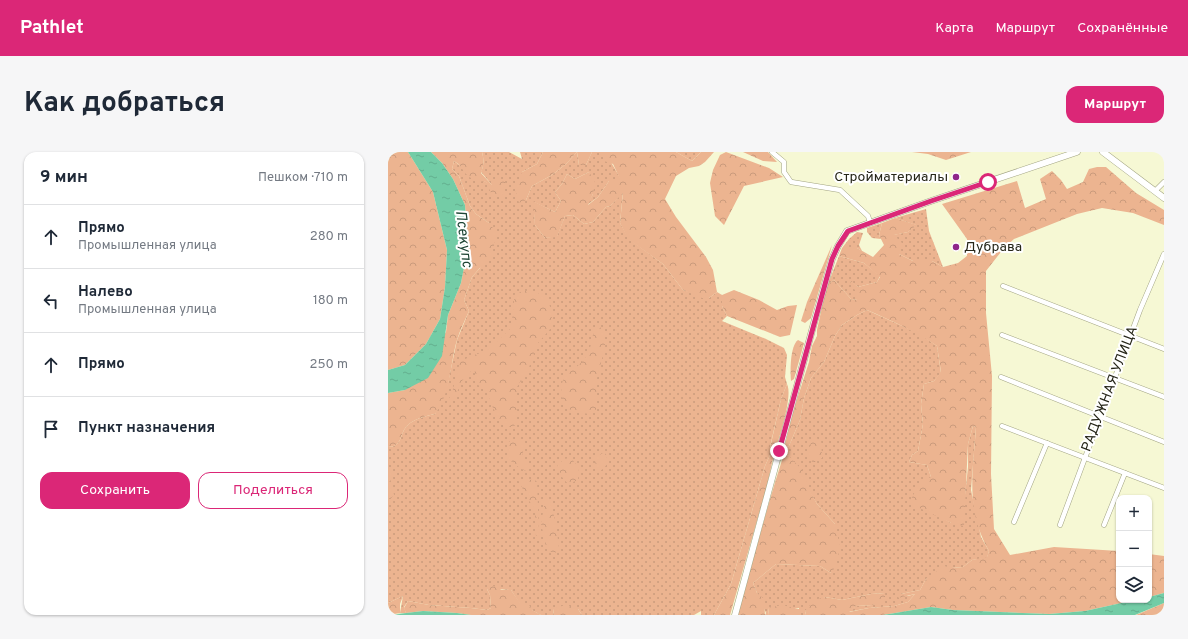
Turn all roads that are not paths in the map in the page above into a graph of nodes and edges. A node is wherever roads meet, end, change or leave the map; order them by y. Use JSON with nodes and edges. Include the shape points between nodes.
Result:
{"nodes":[{"id":1,"x":772,"y":152,"type":"edge"},
{"id":2,"x":1077,"y":152,"type":"edge"},
{"id":3,"x":1103,"y":152,"type":"edge"},
{"id":4,"x":1164,"y":182,"type":"edge"},
{"id":5,"x":1156,"y":192,"type":"junction"},
{"id":6,"x":1164,"y":198,"type":"edge"},
{"id":7,"x":870,"y":222,"type":"junction"},
{"id":8,"x":1164,"y":254,"type":"edge"},
{"id":9,"x":1004,"y":286,"type":"dead end"},
{"id":10,"x":1002,"y":334,"type":"dead end"},
{"id":11,"x":1131,"y":336,"type":"junction"},
{"id":12,"x":1164,"y":349,"type":"edge"},
{"id":13,"x":1001,"y":376,"type":"dead end"},
{"id":14,"x":1114,"y":377,"type":"junction"},
{"id":15,"x":1164,"y":397,"type":"edge"},
{"id":16,"x":1100,"y":417,"type":"junction"},
{"id":17,"x":1002,"y":426,"type":"dead end"},
{"id":18,"x":1046,"y":442,"type":"junction"},
{"id":19,"x":1164,"y":442,"type":"edge"},
{"id":20,"x":1085,"y":457,"type":"junction"},
{"id":21,"x":1125,"y":473,"type":"junction"},
{"id":22,"x":1164,"y":488,"type":"edge"},
{"id":23,"x":1014,"y":522,"type":"dead end"},
{"id":24,"x":1060,"y":525,"type":"dead end"},
{"id":25,"x":1104,"y":525,"type":"dead end"},
{"id":26,"x":735,"y":615,"type":"edge"}],
"edges":[{"from":1,"to":7,"type":"street","via":[[784,162],[784,172],[790,182],[840,190],[868,216]]},
{"from":2,"to":7,"type":"main road"},
{"from":3,"to":5,"type":"main road"},
{"from":4,"to":5,"type":"street"},
{"from":5,"to":6,"type":"main road"},
{"from":7,"to":26,"type":"main road","via":[[848,231],[832,259]]},
{"from":8,"to":11,"type":"street","name":"РАДУЖНАЯ УЛИЦА"},
{"from":9,"to":11,"type":"street"},
{"from":10,"to":14,"type":"street"},
{"from":11,"to":12,"type":"street"},
{"from":11,"to":14,"type":"street","name":"РАДУЖНАЯ УЛИЦА"},
{"from":13,"to":16,"type":"street"},
{"from":14,"to":15,"type":"street"},
{"from":14,"to":16,"type":"street","name":"РАДУЖНАЯ УЛИЦА"},
{"from":16,"to":19,"type":"street"},
{"from":16,"to":20,"type":"street","name":"РАДУЖНАЯ УЛИЦА"},
{"from":17,"to":18,"type":"street"},
{"from":18,"to":20,"type":"street"},
{"from":18,"to":23,"type":"street"},
{"from":20,"to":21,"type":"street"},
{"from":20,"to":24,"type":"street","name":"РАДУЖНАЯ УЛИЦА"},
{"from":21,"to":22,"type":"street"},
{"from":21,"to":25,"type":"street"}]}
